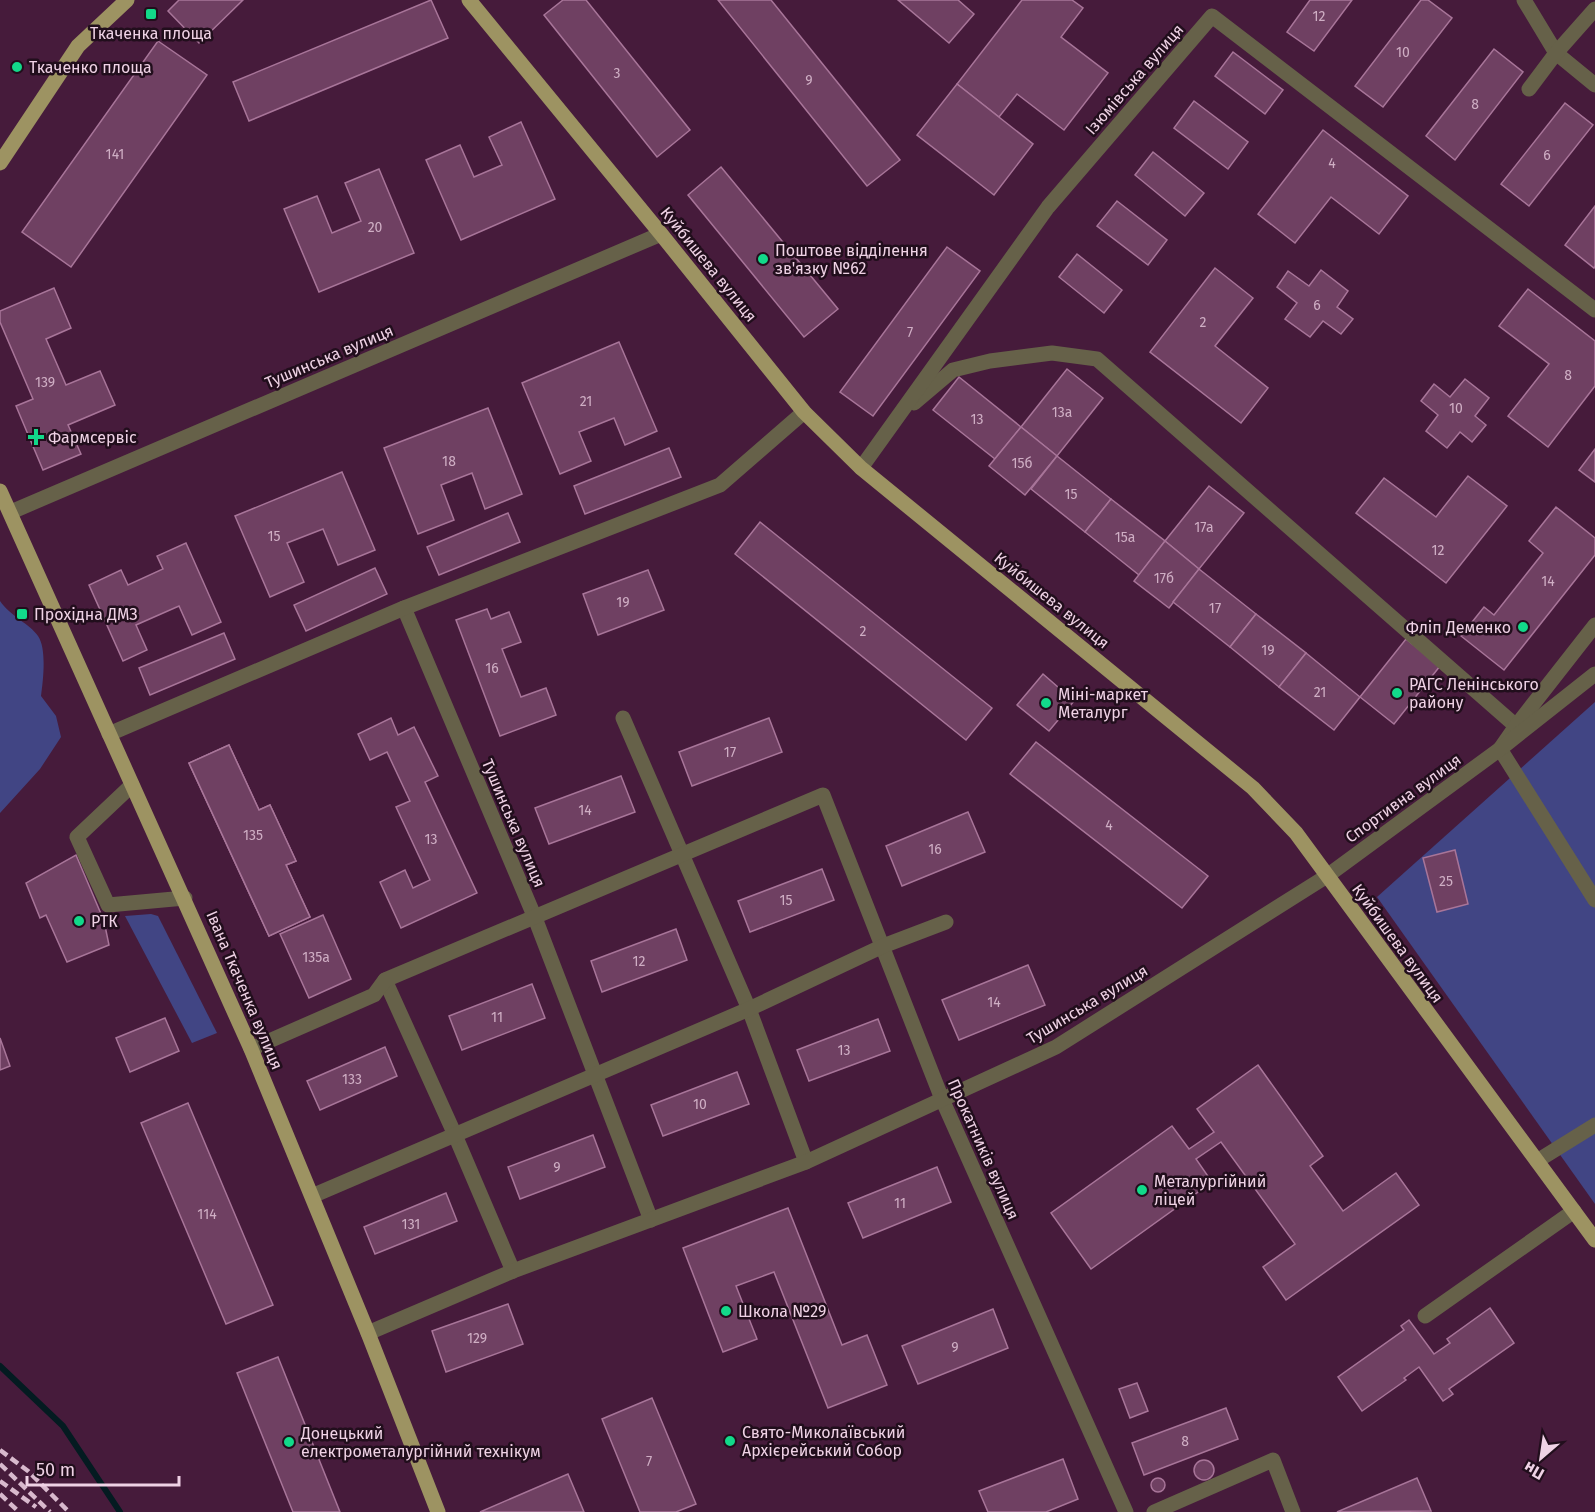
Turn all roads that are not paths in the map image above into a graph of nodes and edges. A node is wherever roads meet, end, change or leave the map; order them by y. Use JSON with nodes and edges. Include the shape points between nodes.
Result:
{"nodes":[{"id":1,"x":469,"y":0,"type":"edge"},
{"id":2,"x":1524,"y":0,"type":"edge"},
{"id":3,"x":119,"y":3,"type":"edge"},
{"id":4,"x":1595,"y":9,"type":"edge"},
{"id":5,"x":1556,"y":53,"type":"junction"},
{"id":6,"x":1595,"y":85,"type":"edge"},
{"id":7,"x":1529,"y":89,"type":"dead end"},
{"id":8,"x":0,"y":163,"type":"edge"},
{"id":9,"x":662,"y":234,"type":"junction"},
{"id":10,"x":1595,"y":310,"type":"edge"},
{"id":11,"x":804,"y":412,"type":"junction"},
{"id":12,"x":897,"y":417,"type":"junction"},
{"id":13,"x":861,"y":468,"type":"junction"},
{"id":14,"x":0,"y":491,"type":"edge"},
{"id":15,"x":11,"y":512,"type":"junction"},
{"id":16,"x":404,"y":609,"type":"junction"},
{"id":17,"x":1595,"y":625,"type":"edge"},
{"id":18,"x":1595,"y":674,"type":"edge"},
{"id":19,"x":623,"y":718,"type":"dead end"},
{"id":20,"x":1516,"y":726,"type":"junction"},
{"id":21,"x":109,"y":734,"type":"junction"},
{"id":22,"x":1500,"y":749,"type":"junction"},
{"id":23,"x":132,"y":785,"type":"junction"},
{"id":24,"x":683,"y":855,"type":"junction"},
{"id":25,"x":1327,"y":876,"type":"junction"},
{"id":26,"x":185,"y":898,"type":"junction"},
{"id":27,"x":1595,"y":900,"type":"edge"},
{"id":28,"x":534,"y":918,"type":"junction"},
{"id":29,"x":946,"y":922,"type":"dead end"},
{"id":30,"x":883,"y":946,"type":"junction"},
{"id":31,"x":385,"y":980,"type":"junction"},
{"id":32,"x":749,"y":1009,"type":"junction"},
{"id":33,"x":251,"y":1049,"type":"junction"},
{"id":34,"x":597,"y":1074,"type":"junction"},
{"id":35,"x":942,"y":1099,"type":"junction"},
{"id":36,"x":1595,"y":1125,"type":"edge"},
{"id":37,"x":455,"y":1135,"type":"junction"},
{"id":38,"x":1537,"y":1161,"type":"junction"},
{"id":39,"x":806,"y":1162,"type":"junction"},
{"id":40,"x":312,"y":1196,"type":"junction"},
{"id":41,"x":1574,"y":1211,"type":"junction"},
{"id":42,"x":651,"y":1220,"type":"junction"},
{"id":43,"x":1595,"y":1240,"type":"edge"},
{"id":44,"x":513,"y":1271,"type":"junction"},
{"id":45,"x":1425,"y":1316,"type":"dead end"},
{"id":46,"x":368,"y":1333,"type":"junction"},
{"id":47,"x":438,"y":1512,"type":"edge"},
{"id":48,"x":1126,"y":1512,"type":"edge"},
{"id":49,"x":1154,"y":1512,"type":"edge"},
{"id":50,"x":1293,"y":1512,"type":"edge"}],
"edges":[{"from":1,"to":9,"type":"main road","name":"Куйбишева вулиця"},
{"from":2,"to":5,"type":"street"},
{"from":3,"to":8,"type":"main road","via":[[78,46]]},
{"from":4,"to":5,"type":"street"},
{"from":5,"to":6,"type":"street"},
{"from":5,"to":7,"type":"street"},
{"from":9,"to":11,"type":"main road","name":"Куйбишева вулиця"},
{"from":9,"to":15,"type":"street","name":"Тушинська вулиця"},
{"from":10,"to":12,"type":"street","name":"Ізюмівська вулиця","via":[[1212,16],[1048,207]]},
{"from":11,"to":13,"type":"main road","name":"Куйбишева вулиця"},
{"from":11,"to":16,"type":"street","via":[[720,484]]},
{"from":12,"to":13,"type":"street","name":"Ізюмівська вулиця"},
{"from":12,"to":20,"type":"street","via":[[953,370],[1052,353],[1097,359]]},
{"from":13,"to":25,"type":"main road","name":"Куйбишева вулиця","via":[[1253,788],[1296,834]]},
{"from":14,"to":15,"type":"main road","name":"Івана Ткаченка вулиця"},
{"from":15,"to":21,"type":"main road","name":"Івана Ткаченка вулиця"},
{"from":16,"to":21,"type":"street"},
{"from":16,"to":28,"type":"street","name":"Тушинська вулиця"},
{"from":17,"to":20,"type":"street","name":"Спортивна вулиця"},
{"from":18,"to":22,"type":"street","name":"Спортивна вулиця"},
{"from":19,"to":24,"type":"street"},
{"from":20,"to":22,"type":"street","name":"Спортивна вулиця"},
{"from":21,"to":23,"type":"main road","name":"Івана Ткаченка вулиця"},
{"from":22,"to":25,"type":"street","name":"Спортивна вулиця"},
{"from":22,"to":27,"type":"street"},
{"from":23,"to":26,"type":"main road","name":"Івана Ткаченка вулиця"},
{"from":23,"to":26,"type":"street","via":[[77,837],[108,905]]},
{"from":24,"to":28,"type":"street"},
{"from":24,"to":30,"type":"street","name":"Прокатників вулиця","via":[[823,795]]},
{"from":24,"to":32,"type":"street"},
{"from":25,"to":35,"type":"street","name":"Тушинська вулиця","via":[[1056,1047]]},
{"from":25,"to":38,"type":"main road","name":"Куйбишева вулиця"},
{"from":26,"to":33,"type":"main road","name":"Івана Ткаченка вулиця"},
{"from":28,"to":31,"type":"street"},
{"from":28,"to":34,"type":"street","name":"Тушинська вулиця"},
{"from":29,"to":30,"type":"street"},
{"from":30,"to":32,"type":"street"},
{"from":30,"to":35,"type":"street","name":"Прокатників вулиця"},
{"from":31,"to":33,"type":"street","via":[[374,995]]},
{"from":31,"to":37,"type":"street"},
{"from":32,"to":34,"type":"street"},
{"from":32,"to":39,"type":"street"},
{"from":33,"to":40,"type":"main road","name":"Івана Ткаченка вулиця"},
{"from":34,"to":37,"type":"street"},
{"from":34,"to":42,"type":"street","name":"Тушинська вулиця"},
{"from":35,"to":39,"type":"street","name":"Тушинська вулиця"},
{"from":35,"to":48,"type":"street","name":"Прокатників вулиця"},
{"from":36,"to":38,"type":"street"},
{"from":37,"to":40,"type":"street"},
{"from":37,"to":44,"type":"street"},
{"from":38,"to":41,"type":"main road","name":"Куйбишева вулиця"},
{"from":39,"to":42,"type":"street","name":"Тушинська вулиця"},
{"from":40,"to":46,"type":"main road","name":"Івана Ткаченка вулиця"},
{"from":41,"to":43,"type":"main road","name":"Куйбишева вулиця"},
{"from":41,"to":45,"type":"street"},
{"from":42,"to":44,"type":"street","name":"Тушинська вулиця"},
{"from":44,"to":46,"type":"street","name":"Тушинська вулиця"},
{"from":46,"to":47,"type":"main road","name":"Івана Ткаченка вулиця"},
{"from":49,"to":50,"type":"street","via":[[1273,1460]]}]}
